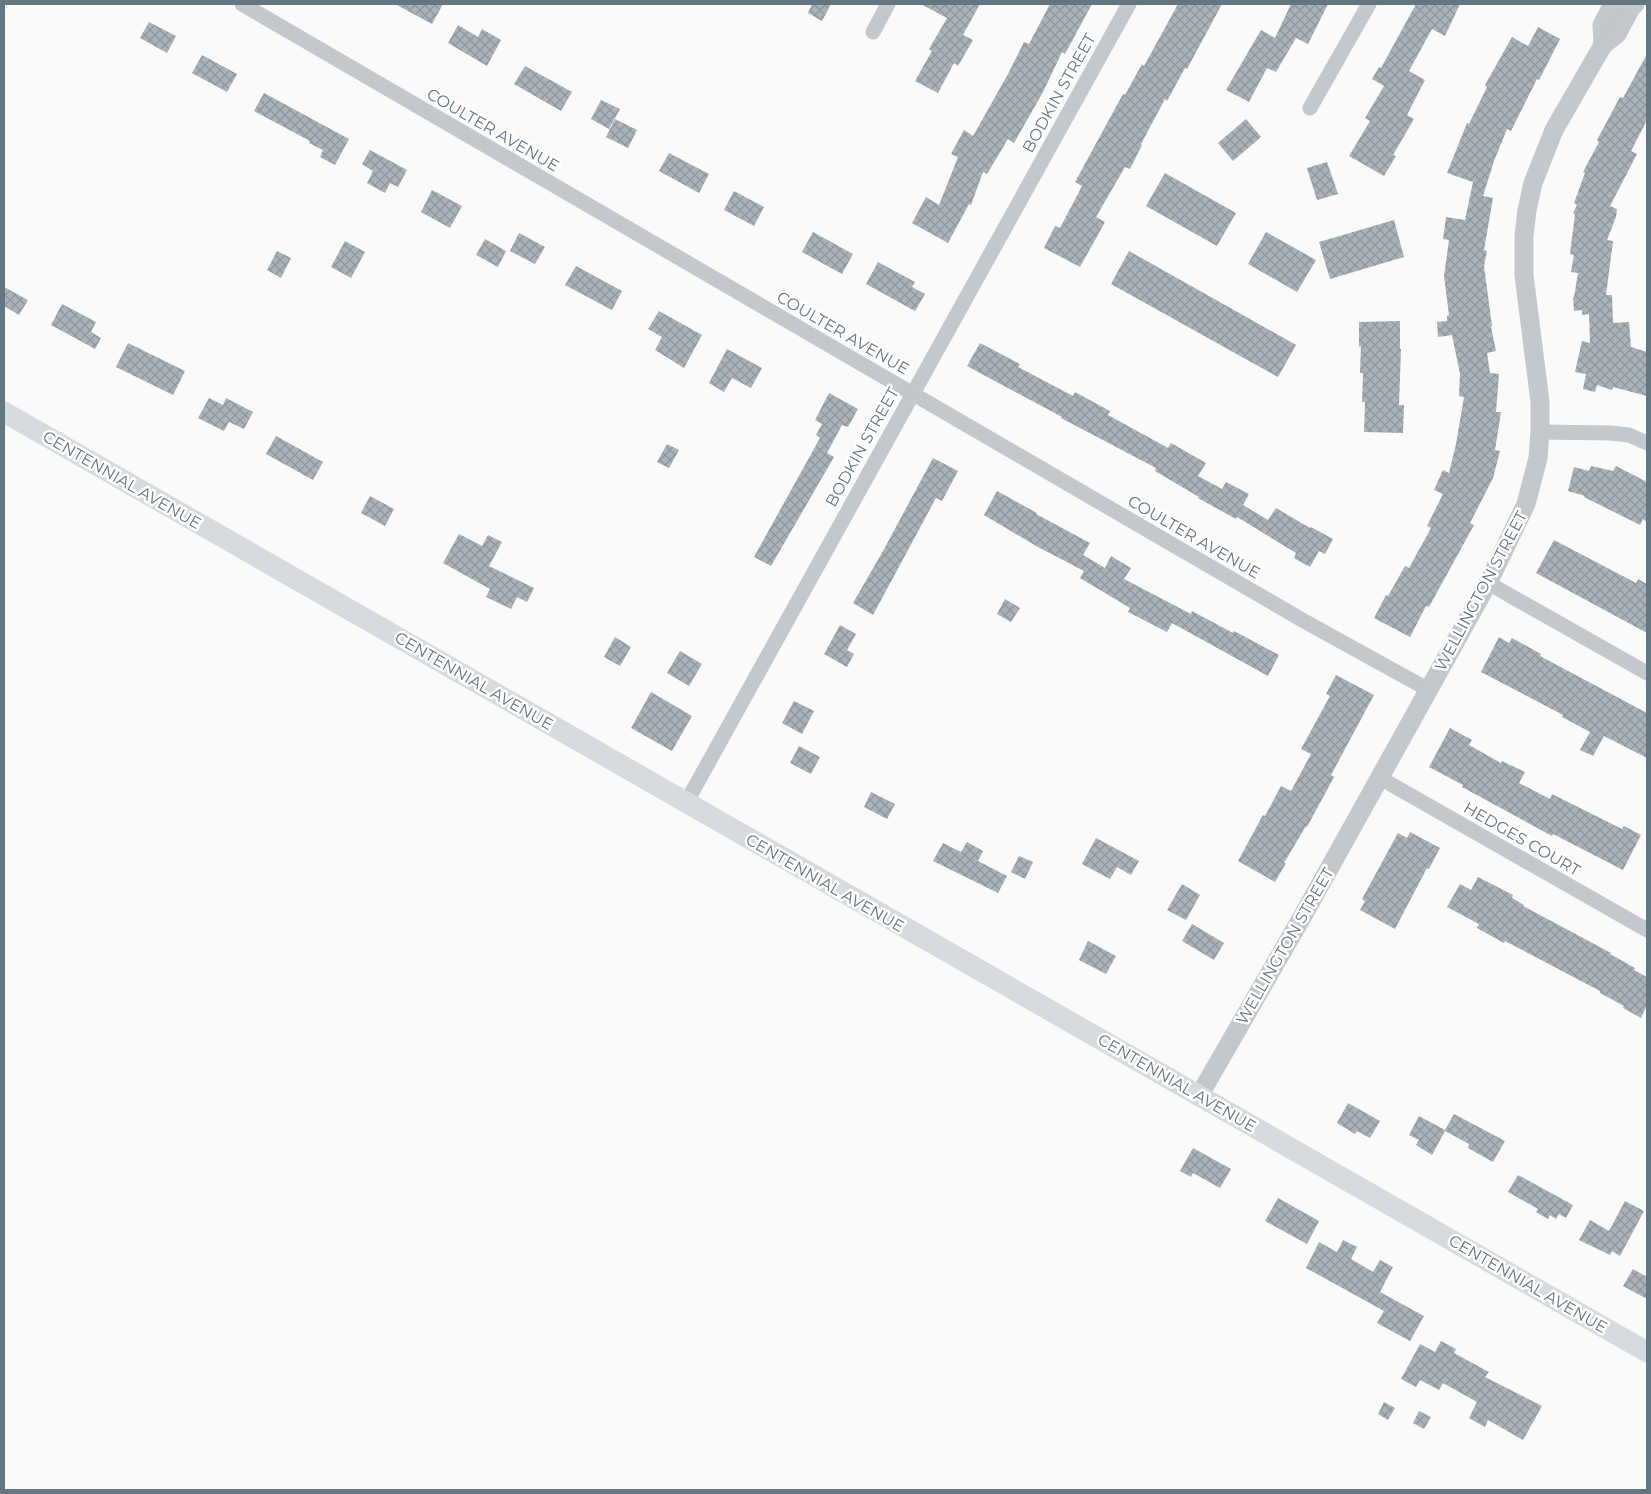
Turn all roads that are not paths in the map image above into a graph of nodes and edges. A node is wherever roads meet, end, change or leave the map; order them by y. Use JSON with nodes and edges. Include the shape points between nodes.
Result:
{"nodes":[{"id":1,"x":242,"y":4,"type":"edge"},
{"id":2,"x":888,"y":4,"type":"edge"},
{"id":3,"x":1129,"y":4,"type":"edge"},
{"id":4,"x":1369,"y":4,"type":"edge"},
{"id":5,"x":1613,"y":4,"type":"edge"},
{"id":6,"x":1635,"y":4,"type":"edge"},
{"id":7,"x":873,"y":32,"type":"dead end"},
{"id":8,"x":1603,"y":45,"type":"junction"},
{"id":9,"x":1310,"y":108,"type":"dead end"},
{"id":10,"x":912,"y":393,"type":"junction"},
{"id":11,"x":4,"y":412,"type":"edge"},
{"id":12,"x":1540,"y":432,"type":"junction"},
{"id":13,"x":1647,"y":443,"type":"edge"},
{"id":14,"x":1488,"y":583,"type":"junction"},
{"id":15,"x":1647,"y":673,"type":"edge"},
{"id":16,"x":1428,"y":690,"type":"junction"},
{"id":17,"x":1380,"y":778,"type":"junction"},
{"id":18,"x":686,"y":803,"type":"junction"},
{"id":19,"x":1647,"y":930,"type":"edge"},
{"id":20,"x":1199,"y":1096,"type":"junction"},
{"id":21,"x":1647,"y":1352,"type":"edge"}],
"edges":[{"from":1,"to":10,"type":"street","name":"COULTER AVENUE"},
{"from":2,"to":7,"type":"street"},
{"from":3,"to":10,"type":"street","name":"BODKIN STREET"},
{"from":4,"to":9,"type":"street"},
{"from":5,"to":8,"type":"street","name":"WELLINGTON STREET","via":[[1602,25]]},
{"from":6,"to":8,"type":"street","name":"WELLINGTON STREET","via":[[1617,34]]},
{"from":8,"to":12,"type":"street","name":"WELLINGTON STREET","via":[[1554,130],[1533,183],[1527,210],[1524,275],[1540,402]]},
{"from":10,"to":16,"type":"street","name":"COULTER AVENUE"},
{"from":10,"to":18,"type":"street","name":"BODKIN STREET"},
{"from":11,"to":18,"type":"main road","name":"CENTENNIAL AVENUE"},
{"from":12,"to":13,"type":"street","via":[[1610,433],[1628,435]]},
{"from":12,"to":14,"type":"street","name":"WELLINGTON STREET","via":[[1538,458],[1526,504]]},
{"from":14,"to":15,"type":"street"},
{"from":14,"to":16,"type":"street","name":"WELLINGTON STREET"},
{"from":16,"to":17,"type":"street","name":"WELLINGTON STREET"},
{"from":17,"to":19,"type":"street","name":"HEDGES COURT"},
{"from":17,"to":20,"type":"street","name":"WELLINGTON STREET"},
{"from":18,"to":20,"type":"main road","name":"CENTENNIAL AVENUE"},
{"from":20,"to":21,"type":"main road","name":"CENTENNIAL AVENUE"}]}
